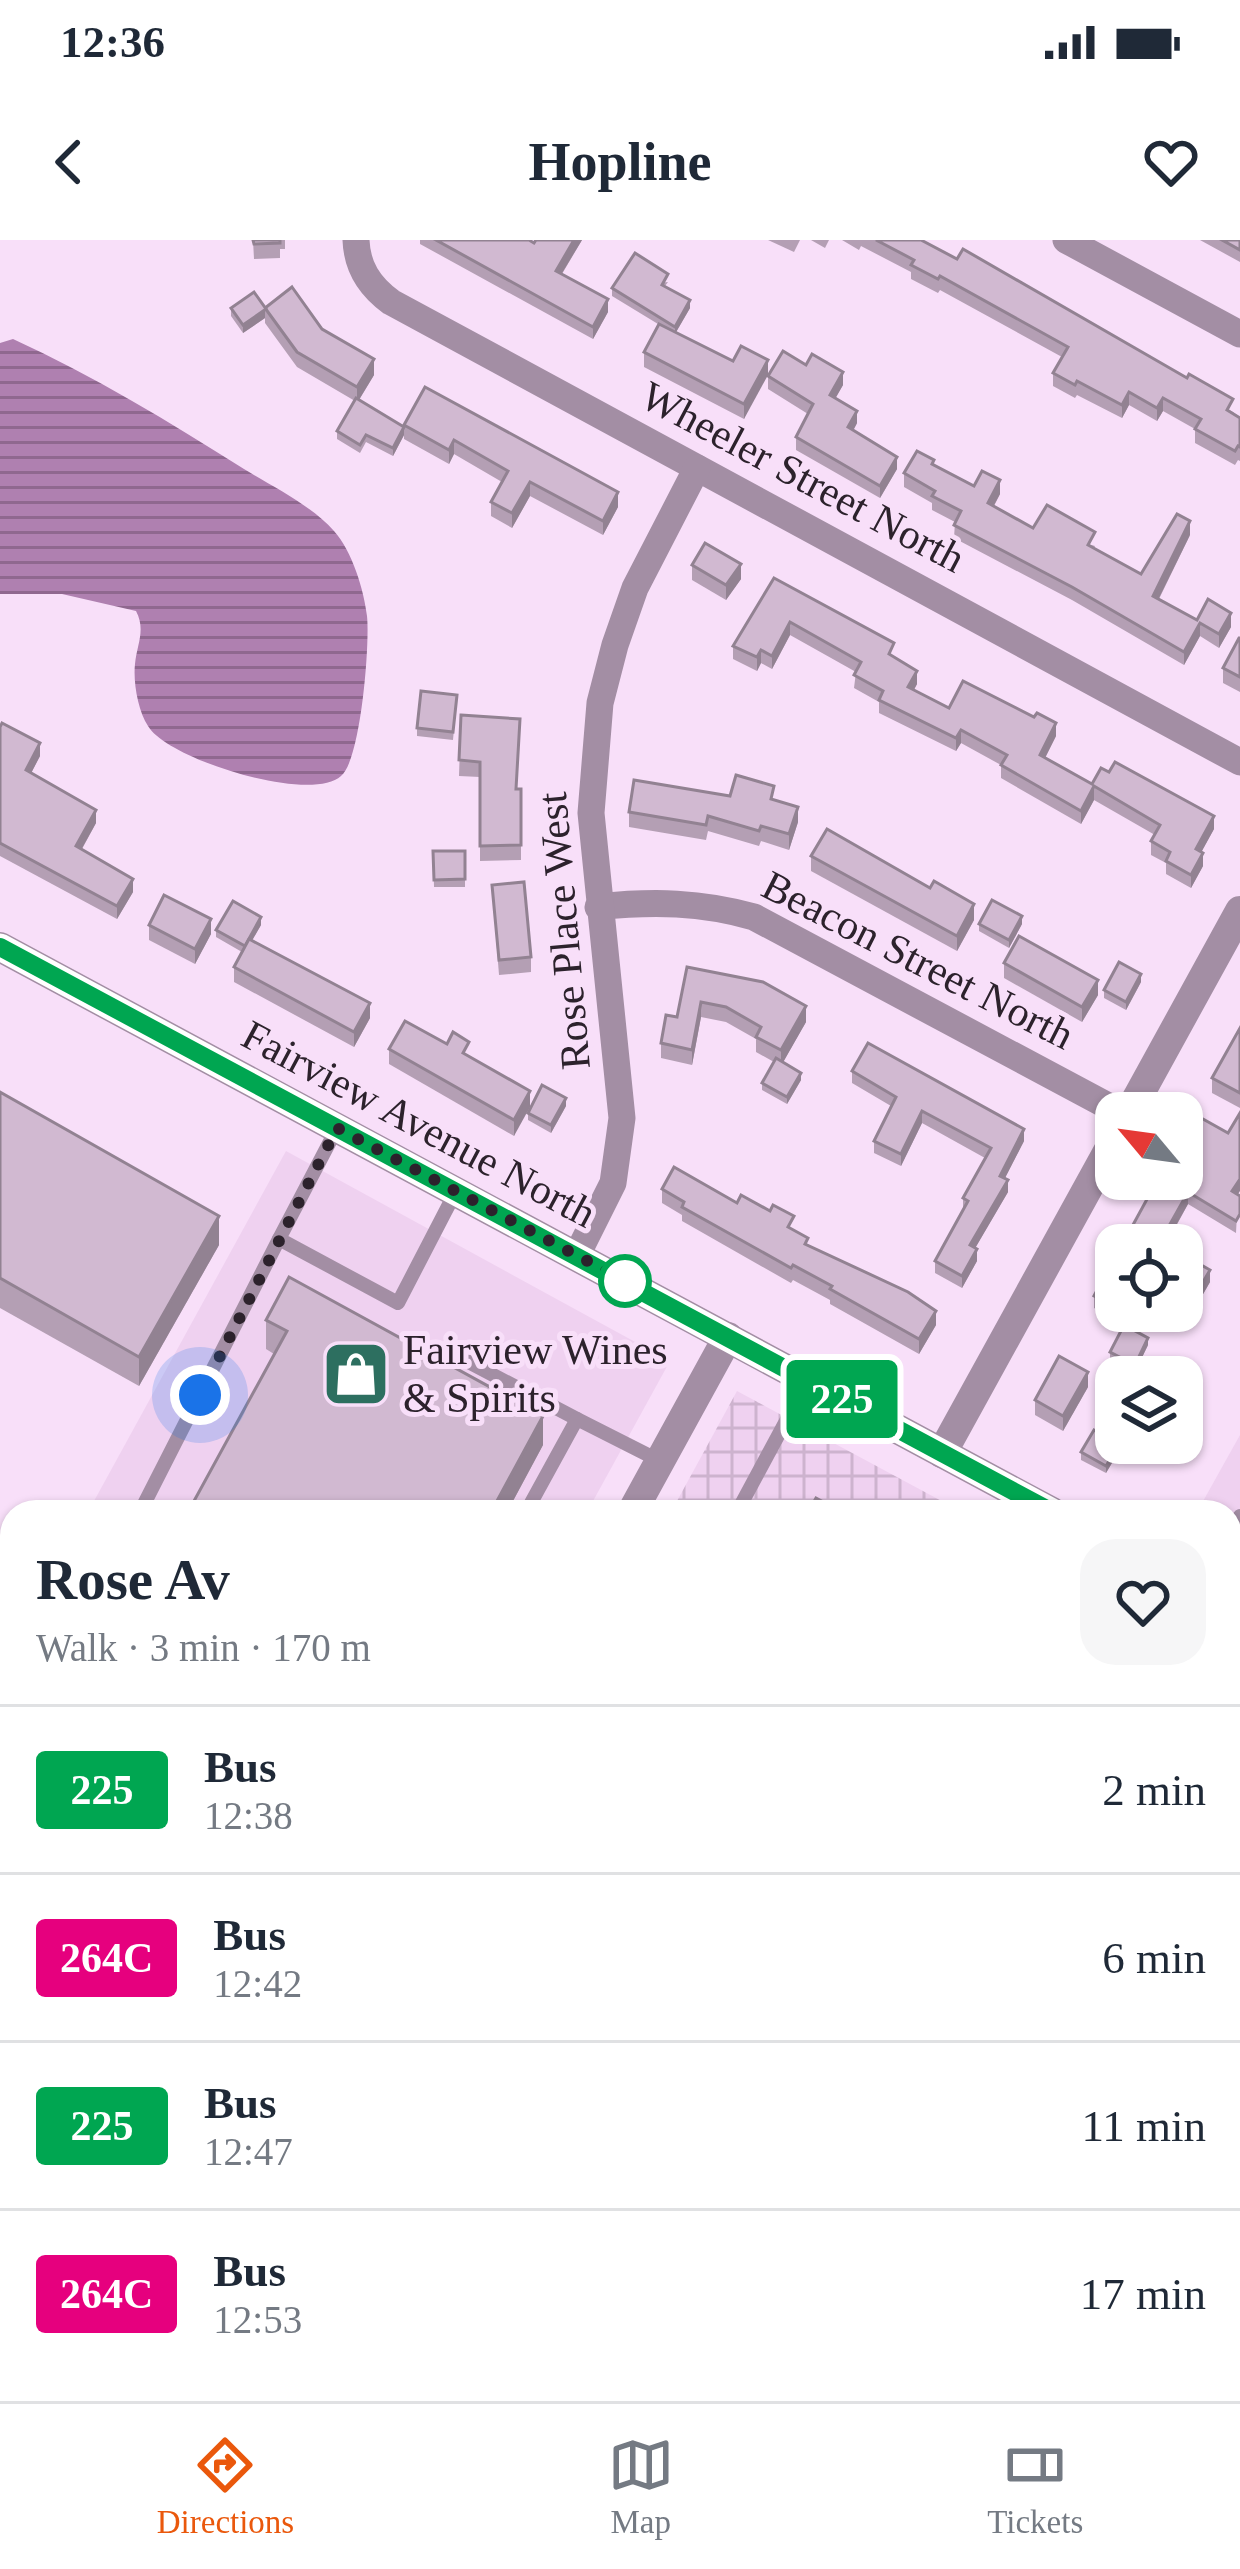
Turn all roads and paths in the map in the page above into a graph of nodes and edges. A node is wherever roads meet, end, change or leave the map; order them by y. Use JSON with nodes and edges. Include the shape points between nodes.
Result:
{"nodes":[{"id":1,"x":356,"y":240,"type":"edge"},
{"id":2,"x":1066,"y":240,"type":"edge"},
{"id":3,"x":1240,"y":334,"type":"edge"},
{"id":4,"x":697,"y":468,"type":"junction"},
{"id":5,"x":1240,"y":762,"type":"edge"},
{"id":6,"x":598,"y":907,"type":"junction"},
{"id":7,"x":1240,"y":910,"type":"edge"},
{"id":8,"x":0,"y":947,"type":"edge"},
{"id":9,"x":1137,"y":1092,"type":"edge"},
{"id":10,"x":1095,"y":1097,"type":"edge"},
{"id":11,"x":337,"y":1128,"type":"junction"},
{"id":12,"x":1095,"y":1175,"type":"edge"},
{"id":13,"x":456,"y":1190,"type":"junction"},
{"id":14,"x":279,"y":1239,"type":"junction"},
{"id":15,"x":577,"y":1255,"type":"junction"},
{"id":16,"x":728,"y":1337,"type":"junction"},
{"id":17,"x":459,"y":1357,"type":"dead end"},
{"id":18,"x":808,"y":1380,"type":"junction"},
{"id":19,"x":577,"y":1419,"type":"junction"},
{"id":20,"x":942,"y":1453,"type":"junction"},
{"id":21,"x":660,"y":1461,"type":"junction"},
{"id":22,"x":146,"y":1500,"type":"edge"},
{"id":23,"x":533,"y":1500,"type":"edge"},
{"id":24,"x":639,"y":1500,"type":"edge"},
{"id":25,"x":743,"y":1500,"type":"edge"},
{"id":26,"x":1030,"y":1500,"type":"edge"}],
"edges":[{"from":1,"to":4,"type":"street","name":"Wheeler Street North","via":[[360,266],[385,298]]},
{"from":2,"to":3,"type":"street"},
{"from":4,"to":5,"type":"street","name":"Wheeler Street North"},
{"from":4,"to":6,"type":"street","name":"Rose Place West","via":[[635,588],[601,703],[591,813]]},
{"from":6,"to":10,"type":"street","name":"Beacon Street North","via":[[672,901],[754,917]]},
{"from":6,"to":15,"type":"street","name":"Rose Place West","via":[[621,1150]]},
{"from":7,"to":9,"type":"street"},
{"from":8,"to":11,"type":"street","name":"Fairview Avenue North"},
{"from":11,"to":13,"type":"street","name":"Fairview Avenue North"},
{"from":11,"to":14,"type":"lane"},
{"from":12,"to":20,"type":"street"},
{"from":13,"to":14,"type":"lane","via":[[398,1303]]},
{"from":13,"to":15,"type":"street","name":"Fairview Avenue North"},
{"from":14,"to":22,"type":"lane"},
{"from":15,"to":16,"type":"street","name":"Fairview Avenue North"},
{"from":16,"to":18,"type":"street","name":"Fairview Avenue North"},
{"from":16,"to":21,"type":"street"},
{"from":17,"to":19,"type":"lane"},
{"from":18,"to":20,"type":"street","name":"Fairview Avenue North"},
{"from":18,"to":25,"type":"lane"},
{"from":19,"to":21,"type":"lane"},
{"from":19,"to":23,"type":"lane"},
{"from":20,"to":26,"type":"street","name":"Fairview Avenue North"},
{"from":21,"to":24,"type":"street"}]}
